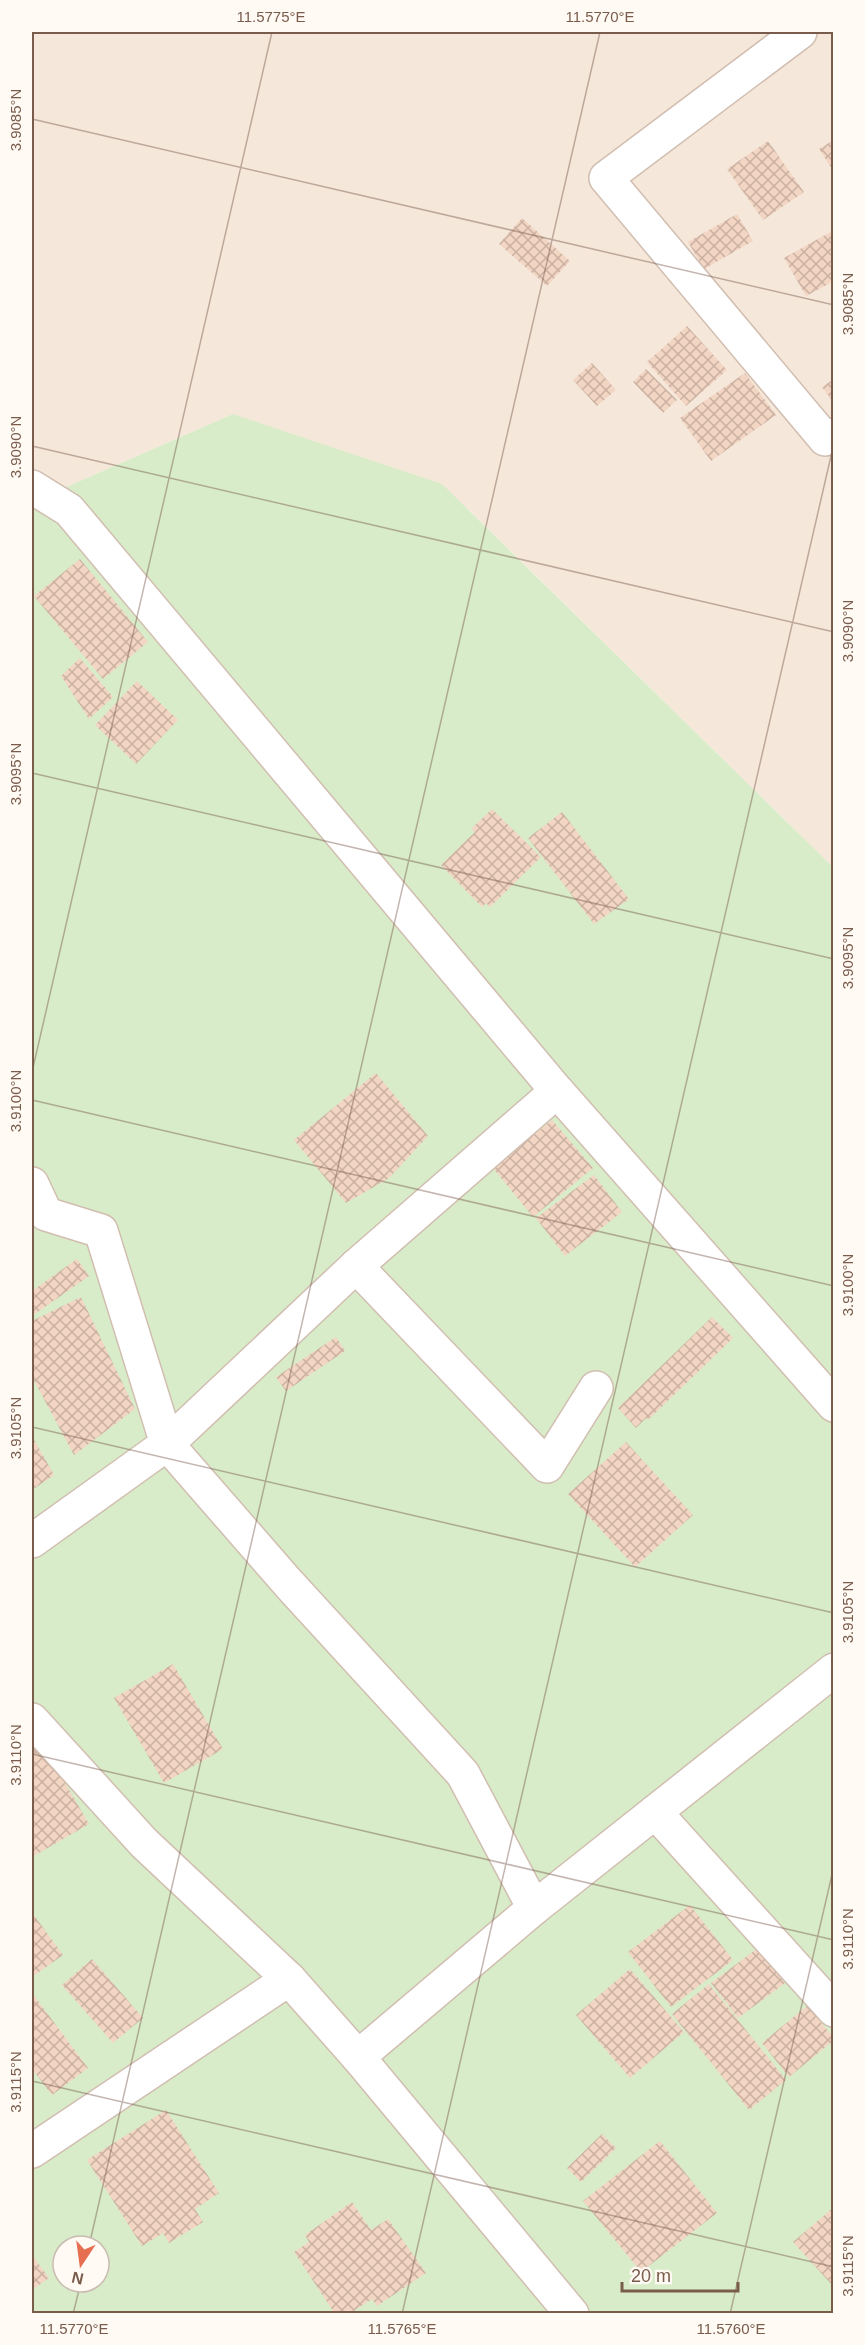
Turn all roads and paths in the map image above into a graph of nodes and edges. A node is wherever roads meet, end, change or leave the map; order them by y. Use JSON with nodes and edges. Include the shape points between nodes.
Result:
{"nodes":[{"id":1,"x":800,"y":32,"type":"edge"},
{"id":2,"x":834,"y":435,"type":"edge"},
{"id":3,"x":32,"y":487,"type":"edge"},
{"id":4,"x":557,"y":1091,"type":"junction"},
{"id":5,"x":32,"y":1184,"type":"edge"},
{"id":6,"x":357,"y":1266,"type":"junction"},
{"id":7,"x":596,"y":1388,"type":"dead end"},
{"id":8,"x":834,"y":1405,"type":"edge"},
{"id":9,"x":167,"y":1444,"type":"junction"},
{"id":10,"x":32,"y":1541,"type":"edge"},
{"id":11,"x":834,"y":1670,"type":"edge"},
{"id":12,"x":32,"y":1720,"type":"edge"},
{"id":13,"x":655,"y":1812,"type":"junction"},
{"id":14,"x":534,"y":1908,"type":"junction"},
{"id":15,"x":289,"y":1979,"type":"junction"},
{"id":16,"x":834,"y":2010,"type":"edge"},
{"id":17,"x":358,"y":2057,"type":"junction"},
{"id":18,"x":32,"y":2151,"type":"edge"},
{"id":19,"x":558,"y":2309,"type":"edge"}],
"edges":[{"from":1,"to":2,"type":"street","via":[[606,178],[825,439]]},
{"from":3,"to":4,"type":"street","via":[[69,510]]},
{"from":4,"to":6,"type":"street"},
{"from":4,"to":8,"type":"street"},
{"from":5,"to":9,"type":"street","via":[[46,1214],[101,1231]]},
{"from":6,"to":7,"type":"street","via":[[547,1466]]},
{"from":6,"to":9,"type":"street"},
{"from":9,"to":10,"type":"street"},
{"from":9,"to":14,"type":"street","via":[[463,1774]]},
{"from":11,"to":13,"type":"street"},
{"from":12,"to":15,"type":"street","via":[[144,1843]]},
{"from":13,"to":14,"type":"street"},
{"from":13,"to":16,"type":"street"},
{"from":14,"to":17,"type":"street"},
{"from":15,"to":17,"type":"street"},
{"from":15,"to":18,"type":"street"},
{"from":17,"to":19,"type":"street"}]}
